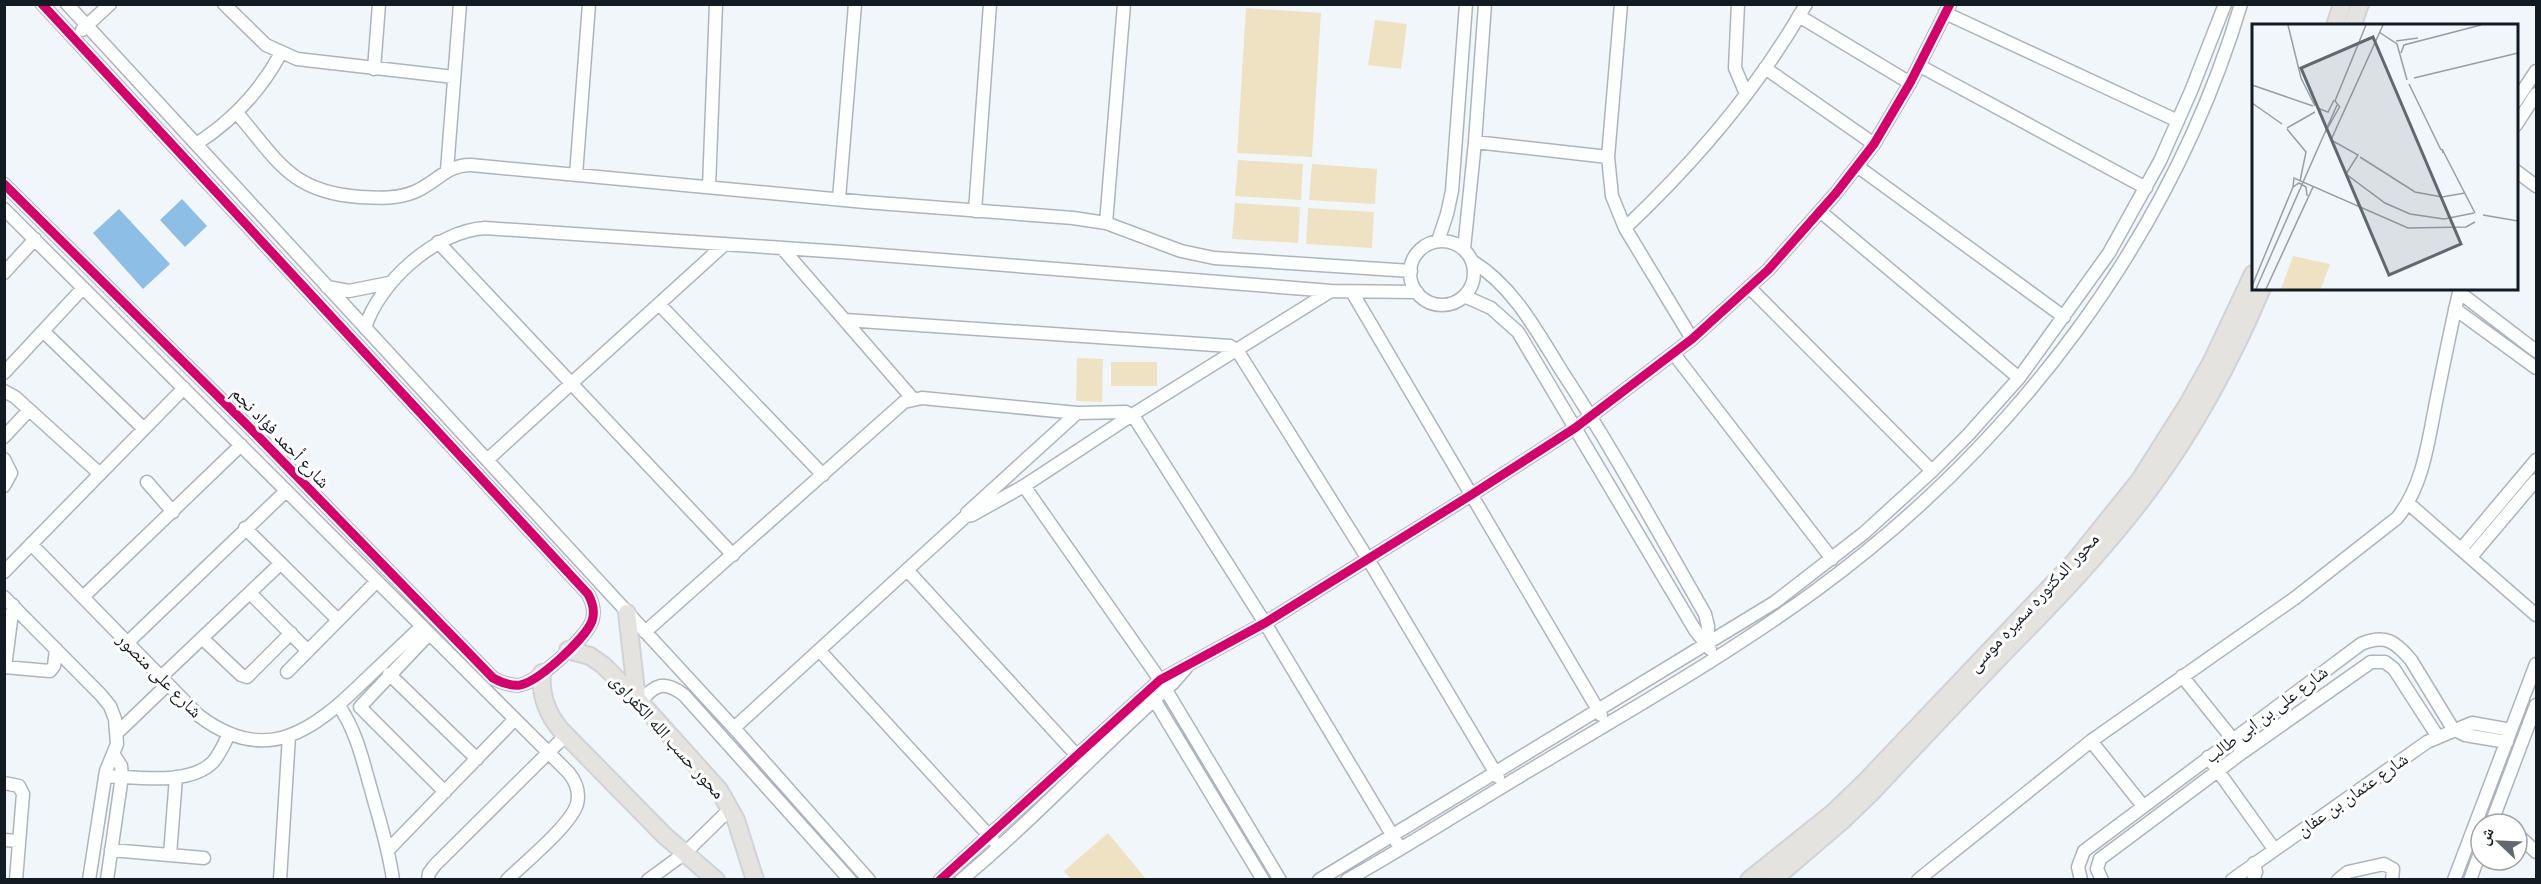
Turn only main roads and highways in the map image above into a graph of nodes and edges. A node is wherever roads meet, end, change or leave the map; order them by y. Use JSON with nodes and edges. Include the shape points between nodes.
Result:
{"nodes":[{"id":1,"x":2342,"y":4,"type":"edge"},
{"id":2,"x":2360,"y":4,"type":"edge"},
{"id":3,"x":2336,"y":24,"type":"edge"},
{"id":4,"x":2353,"y":24,"type":"edge"},
{"id":5,"x":2252,"y":276,"type":"edge"},
{"id":6,"x":2261,"y":290,"type":"edge"},
{"id":7,"x":627,"y":613,"type":"road end"},
{"id":8,"x":568,"y":650,"type":"road end"},
{"id":9,"x":542,"y":673,"type":"road end"},
{"id":10,"x":638,"y":700,"type":"junction"},
{"id":11,"x":716,"y":879,"type":"edge"},
{"id":12,"x":755,"y":879,"type":"edge"},
{"id":13,"x":1749,"y":879,"type":"edge"},
{"id":14,"x":1773,"y":879,"type":"edge"}],
"edges":[{"from":1,"to":3,"type":"main road"},
{"from":2,"to":4,"type":"main road"},
{"from":5,"to":13,"type":"main road","name":"محور الدكتوره سميره موسى","via":[[2211,363],[2170,434],[2139,481],[2074,562],[1866,781],[1834,812]]},
{"from":6,"to":14,"type":"main road","name":"محور الدكتوره سميره موسى","via":[[2201,412],[2119,529],[1873,791]]},
{"from":7,"to":10,"type":"main road"},
{"from":8,"to":10,"type":"main road","name":"محور حسب الله الكفراوى","via":[[597,660]]},
{"from":9,"to":11,"type":"main road","via":[[546,707],[555,722],[665,836]]},
{"from":10,"to":12,"type":"main road","name":"محور حسب الله الكفراوى","via":[[731,808]]}]}
